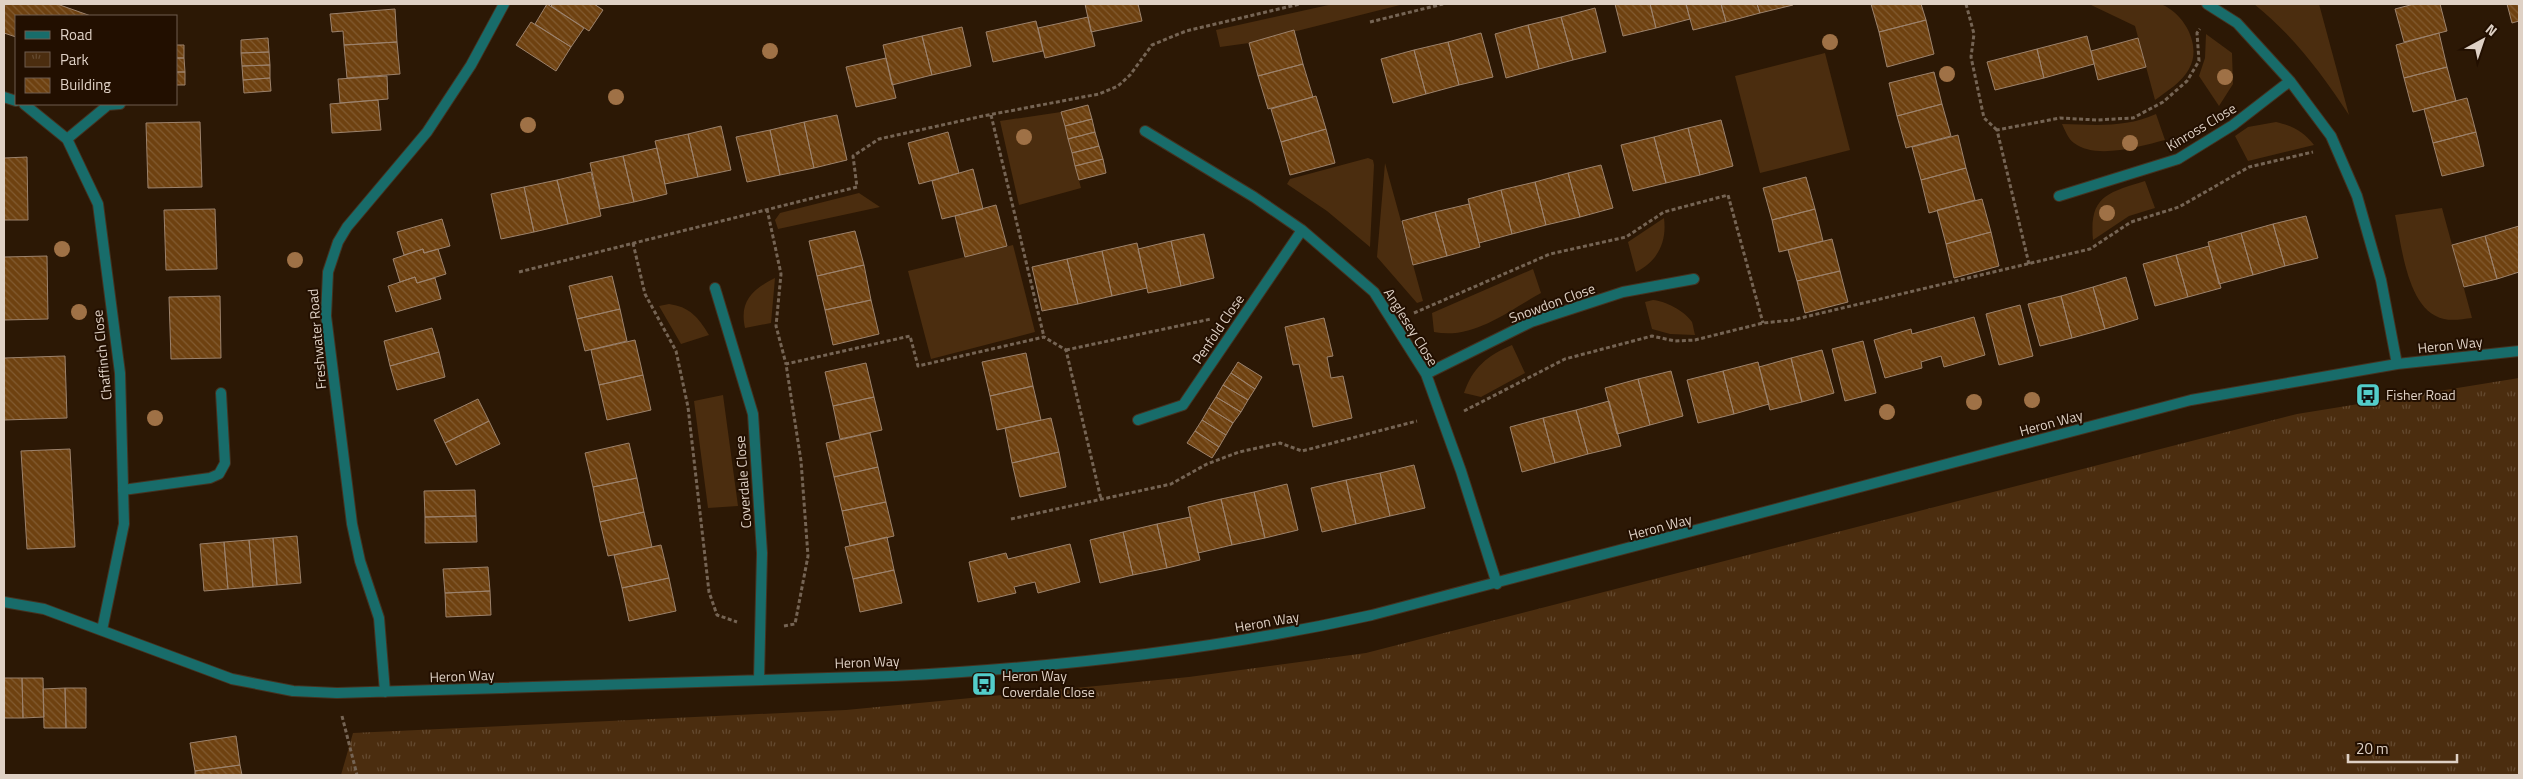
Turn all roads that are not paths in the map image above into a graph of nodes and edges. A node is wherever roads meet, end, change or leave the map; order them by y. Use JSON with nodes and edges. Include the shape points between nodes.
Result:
{"nodes":[{"id":1,"x":504,"y":4,"type":"edge"},
{"id":2,"x":2211,"y":6,"type":"edge"},
{"id":3,"x":2290,"y":81,"type":"junction"},
{"id":4,"x":25,"y":105,"type":"edge"},
{"id":5,"x":108,"y":105,"type":"edge"},
{"id":6,"x":1145,"y":131,"type":"dead end"},
{"id":7,"x":66,"y":139,"type":"junction"},
{"id":8,"x":2059,"y":196,"type":"dead end"},
{"id":9,"x":1302,"y":230,"type":"junction"},
{"id":10,"x":1694,"y":279,"type":"dead end"},
{"id":11,"x":715,"y":288,"type":"dead end"},
{"id":12,"x":2519,"y":351,"type":"edge"},
{"id":13,"x":2397,"y":364,"type":"junction"},
{"id":14,"x":1426,"y":374,"type":"junction"},
{"id":15,"x":221,"y":393,"type":"dead end"},
{"id":16,"x":1138,"y":420,"type":"dead end"},
{"id":17,"x":123,"y":490,"type":"junction"},
{"id":18,"x":1497,"y":584,"type":"junction"},
{"id":19,"x":4,"y":602,"type":"edge"},
{"id":20,"x":102,"y":630,"type":"junction"},
{"id":21,"x":760,"y":679,"type":"junction"},
{"id":22,"x":385,"y":692,"type":"junction"}],
"edges":[{"from":1,"to":22,"type":"street","name":"Freshwater Road","via":[[471,65],[427,132],[347,227],[328,272],[326,316],[345,469],[356,547],[379,618]]},
{"from":2,"to":3,"type":"street","via":[[2237,24]]},
{"from":3,"to":8,"type":"street","name":"Kinross Close","via":[[2233,125],[2178,159]]},
{"from":3,"to":13,"type":"street","via":[[2331,136],[2357,196],[2381,280]]},
{"from":4,"to":7,"type":"street","name":"Chaffinch Close"},
{"from":5,"to":7,"type":"street"},
{"from":6,"to":9,"type":"street","name":"Anglesey Close"},
{"from":7,"to":17,"type":"street","name":"Chaffinch Close","via":[[98,204],[120,373]]},
{"from":9,"to":14,"type":"street","name":"Anglesey Close","via":[[1374,292]]},
{"from":9,"to":16,"type":"street","name":"Penfold Close","via":[[1184,404]]},
{"from":10,"to":14,"type":"street","name":"Snowdon Close","via":[[1623,292],[1531,322]]},
{"from":11,"to":21,"type":"street","name":"Coverdale Close","via":[[753,414],[762,553]]},
{"from":12,"to":13,"type":"street","name":"Heron Way"},
{"from":13,"to":18,"type":"street","name":"Heron Way","via":[[2191,400]]},
{"from":14,"to":18,"type":"street","name":"Anglesey Close"},
{"from":15,"to":17,"type":"street","via":[[225,463],[219,474]]},
{"from":17,"to":20,"type":"street","name":"Chaffinch Close","via":[[124,524]]},
{"from":18,"to":21,"type":"street","name":"Heron Way","via":[[1308,629],[1144,656],[961,672]]},
{"from":19,"to":20,"type":"street","name":"Heron Way","via":[[44,609]]},
{"from":20,"to":22,"type":"street","name":"Heron Way","via":[[242,682],[293,691]]},
{"from":21,"to":22,"type":"street","name":"Heron Way"}]}
